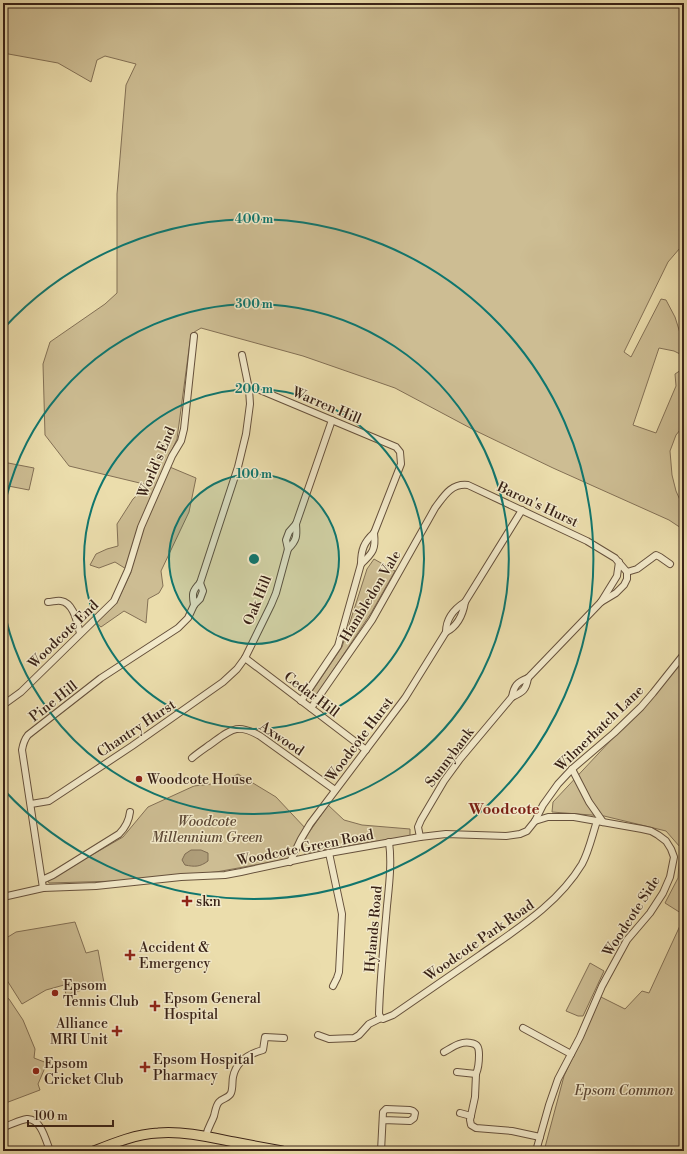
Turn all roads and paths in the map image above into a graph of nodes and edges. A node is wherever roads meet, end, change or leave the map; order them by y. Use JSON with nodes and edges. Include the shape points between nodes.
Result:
{"nodes":[{"id":1,"x":194,"y":336,"type":"dead end"},
{"id":2,"x":242,"y":355,"type":"dead end"},
{"id":3,"x":249,"y":389,"type":"junction"},
{"id":4,"x":332,"y":420,"type":"junction"},
{"id":5,"x":445,"y":494,"type":"joint"},
{"id":6,"x":522,"y":510,"type":"junction"},
{"id":7,"x":374,"y":533,"type":"junction"},
{"id":8,"x":619,"y":562,"type":"junction"},
{"id":9,"x":361,"y":564,"type":"junction"},
{"id":10,"x":670,"y":564,"type":"dead end"},
{"id":11,"x":128,"y":570,"type":"joint"},
{"id":12,"x":627,"y":572,"type":"junction"},
{"id":13,"x":48,"y":602,"type":"dead end"},
{"id":14,"x":601,"y":602,"type":"junction"},
{"id":15,"x":80,"y":633,"type":"junction"},
{"id":16,"x":684,"y":654,"type":"edge"},
{"id":17,"x":245,"y":658,"type":"junction"},
{"id":18,"x":301,"y":700,"type":"junction"},
{"id":19,"x":3,"y":705,"type":"edge"},
{"id":20,"x":312,"y":708,"type":"junction"},
{"id":21,"x":366,"y":750,"type":"junction"},
{"id":22,"x":192,"y":758,"type":"dead end"},
{"id":23,"x":572,"y":769,"type":"junction"},
{"id":24,"x":335,"y":790,"type":"junction"},
{"id":25,"x":31,"y":804,"type":"junction"},
{"id":26,"x":130,"y":812,"type":"dead end"},
{"id":27,"x":535,"y":821,"type":"junction"},
{"id":28,"x":600,"y":822,"type":"junction"},
{"id":29,"x":420,"y":837,"type":"junction"},
{"id":30,"x":389,"y":842,"type":"junction"},
{"id":31,"x":329,"y":853,"type":"junction"},
{"id":32,"x":290,"y":862,"type":"junction"},
{"id":33,"x":42,"y":880,"type":"junction"},
{"id":34,"x":43,"y":888,"type":"junction"},
{"id":35,"x":3,"y":897,"type":"edge"},
{"id":36,"x":333,"y":986,"type":"dead end"},
{"id":37,"x":381,"y":1018,"type":"junction"},
{"id":38,"x":523,"y":1028,"type":"dead end"},
{"id":39,"x":318,"y":1034,"type":"dead end"},
{"id":40,"x":284,"y":1038,"type":"dead end"},
{"id":41,"x":444,"y":1052,"type":"dead end"},
{"id":42,"x":571,"y":1054,"type":"junction"},
{"id":43,"x":457,"y":1072,"type":"dead end"},
{"id":44,"x":476,"y":1074,"type":"junction"},
{"id":45,"x":460,"y":1113,"type":"dead end"},
{"id":46,"x":471,"y":1116,"type":"junction"},
{"id":47,"x":383,"y":1120,"type":"junction"},
{"id":48,"x":3,"y":1127,"type":"edge"},
{"id":49,"x":206,"y":1136,"type":"junction"},
{"id":50,"x":540,"y":1137,"type":"junction"},
{"id":51,"x":235,"y":1147,"type":"edge"},
{"id":52,"x":50,"y":1151,"type":"edge"},
{"id":53,"x":94,"y":1151,"type":"edge"},
{"id":54,"x":282,"y":1151,"type":"edge"},
{"id":55,"x":381,"y":1151,"type":"edge"},
{"id":56,"x":536,"y":1151,"type":"edge"}],
"edges":[{"from":1,"to":11,"type":"street","name":"World's End","via":[[181,441],[141,527]]},
{"from":2,"to":3,"type":"street","name":"Pine Hill"},
{"from":3,"to":4,"type":"street","name":"Warren Hill","via":[[260,390]]},
{"from":3,"to":25,"type":"street","name":"Pine Hill","via":[[246,434],[238,467],[200,583],[192,595],[194,605],[188,618],[178,628],[101,678],[25,739],[22,750]]},
{"from":4,"to":7,"type":"street","name":"Warren Hill","via":[[396,447],[400,452],[401,464]]},
{"from":4,"to":17,"type":"street","name":"Oak Hill","via":[[296,524],[286,540],[288,549],[276,593]]},
{"from":5,"to":6,"type":"street","name":"Baron's Hurst","via":[[456,486],[468,485]]},
{"from":5,"to":20,"type":"street","name":"Hambledon Vale","via":[[427,520],[372,620]]},
{"from":6,"to":8,"type":"street","name":"Baron's Hurst","via":[[587,541]]},
{"from":6,"to":21,"type":"street","name":"Woodcote Hurst","via":[[465,602],[456,608],[447,621],[446,632],[405,698]]},
{"from":7,"to":9,"type":"street","via":[[367,540],[361,554]]},
{"from":7,"to":9,"type":"street","via":[[376,543],[371,554]]},
{"from":8,"to":12,"type":"street"},
{"from":8,"to":14,"type":"street","name":"Sunnybank","via":[[617,576]]},
{"from":9,"to":18,"type":"street","via":[[338,646]]},
{"from":10,"to":12,"type":"street","via":[[656,556],[637,569]]},
{"from":11,"to":15,"type":"street","name":"Woodcote End","via":[[114,600]]},
{"from":12,"to":14,"type":"street","name":"Sunnybank","via":[[624,585],[616,594]]},
{"from":13,"to":15,"type":"street","via":[[61,601],[69,605]]},
{"from":14,"to":29,"type":"street","name":"Sunnybank","via":[[528,678],[521,694],[512,697],[460,759],[421,820],[418,827]]},
{"from":15,"to":19,"type":"street","name":"Woodcote End","via":[[20,692]]},
{"from":16,"to":23,"type":"street","name":"Wilmerhatch Lane","via":[[640,707]]},
{"from":17,"to":18,"type":"street","name":"Cedar Hill"},
{"from":17,"to":25,"type":"street","name":"Chantry Hurst","via":[[223,682],[132,746],[49,801]]},
{"from":18,"to":20,"type":"street","name":"Cedar Hill"},
{"from":20,"to":21,"type":"street","name":"Cedar Hill"},
{"from":21,"to":24,"type":"street","name":"Woodcote Hurst"},
{"from":22,"to":24,"type":"street","name":"Axwood","via":[[232,730],[250,730]]},
{"from":23,"to":27,"type":"street","name":"Wilmerhatch Lane","via":[[547,798]]},
{"from":23,"to":28,"type":"street"},
{"from":24,"to":32,"type":"street","name":"Woodcote Hurst","via":[[310,824]]},
{"from":25,"to":33,"type":"street","name":"Pine Hill"},
{"from":26,"to":33,"type":"street","via":[[128,822],[119,834]]},
{"from":27,"to":28,"type":"street","name":"Woodcote Side","via":[[559,817]]},
{"from":27,"to":29,"type":"street","name":"Woodcote Green Road","via":[[527,831],[511,836],[446,834]]},
{"from":28,"to":37,"type":"street","name":"Woodcote Park Road","via":[[581,865],[540,912],[392,1015]]},
{"from":28,"to":42,"type":"street","name":"Woodcote Side","via":[[651,831],[658,835],[671,849],[674,857],[673,866],[663,893],[627,940],[609,973]]},
{"from":29,"to":30,"type":"street","name":"Woodcote Green Road"},
{"from":30,"to":31,"type":"street","name":"Woodcote Green Road"},
{"from":30,"to":37,"type":"street","name":"Hylands Road","via":[[379,1014]]},
{"from":31,"to":32,"type":"street","name":"Woodcote Green Road"},
{"from":31,"to":36,"type":"street","via":[[342,914],[338,978]]},
{"from":32,"to":34,"type":"street","name":"Woodcote Green Road","via":[[225,875]]},
{"from":33,"to":34,"type":"street","name":"Pine Hill"},
{"from":34,"to":35,"type":"street","name":"Woodcote Green Road"},
{"from":37,"to":39,"type":"street","name":"Woodcote Park Road","via":[[369,1024],[354,1038],[329,1039]]},
{"from":38,"to":42,"type":"street"},
{"from":40,"to":49,"type":"street","via":[[265,1038],[263,1050],[245,1058],[236,1068],[231,1092],[219,1102]]},
{"from":41,"to":44,"type":"street","via":[[465,1042],[476,1044],[479,1050],[479,1064]]},
{"from":42,"to":50,"type":"street","name":"Woodcote Side","via":[[558,1079]]},
{"from":43,"to":44,"type":"street"},
{"from":44,"to":46,"type":"street"},
{"from":45,"to":46,"type":"street"},
{"from":46,"to":50,"type":"street","via":[[471,1125],[476,1128],[512,1131]]},
{"from":47,"to":47,"type":"street","via":[[383,1112],[386,1109],[413,1110],[415,1113],[410,1121]]},
{"from":47,"to":55,"type":"street"},
{"from":48,"to":52,"type":"street","via":[[24,1120],[34,1120]]},
{"from":49,"to":51,"type":"highway"},
{"from":49,"to":53,"type":"highway","via":[[156,1133],[116,1142]]},
{"from":50,"to":56,"type":"street","name":"Woodcote Side"},
{"from":51,"to":54,"type":"highway"}]}
